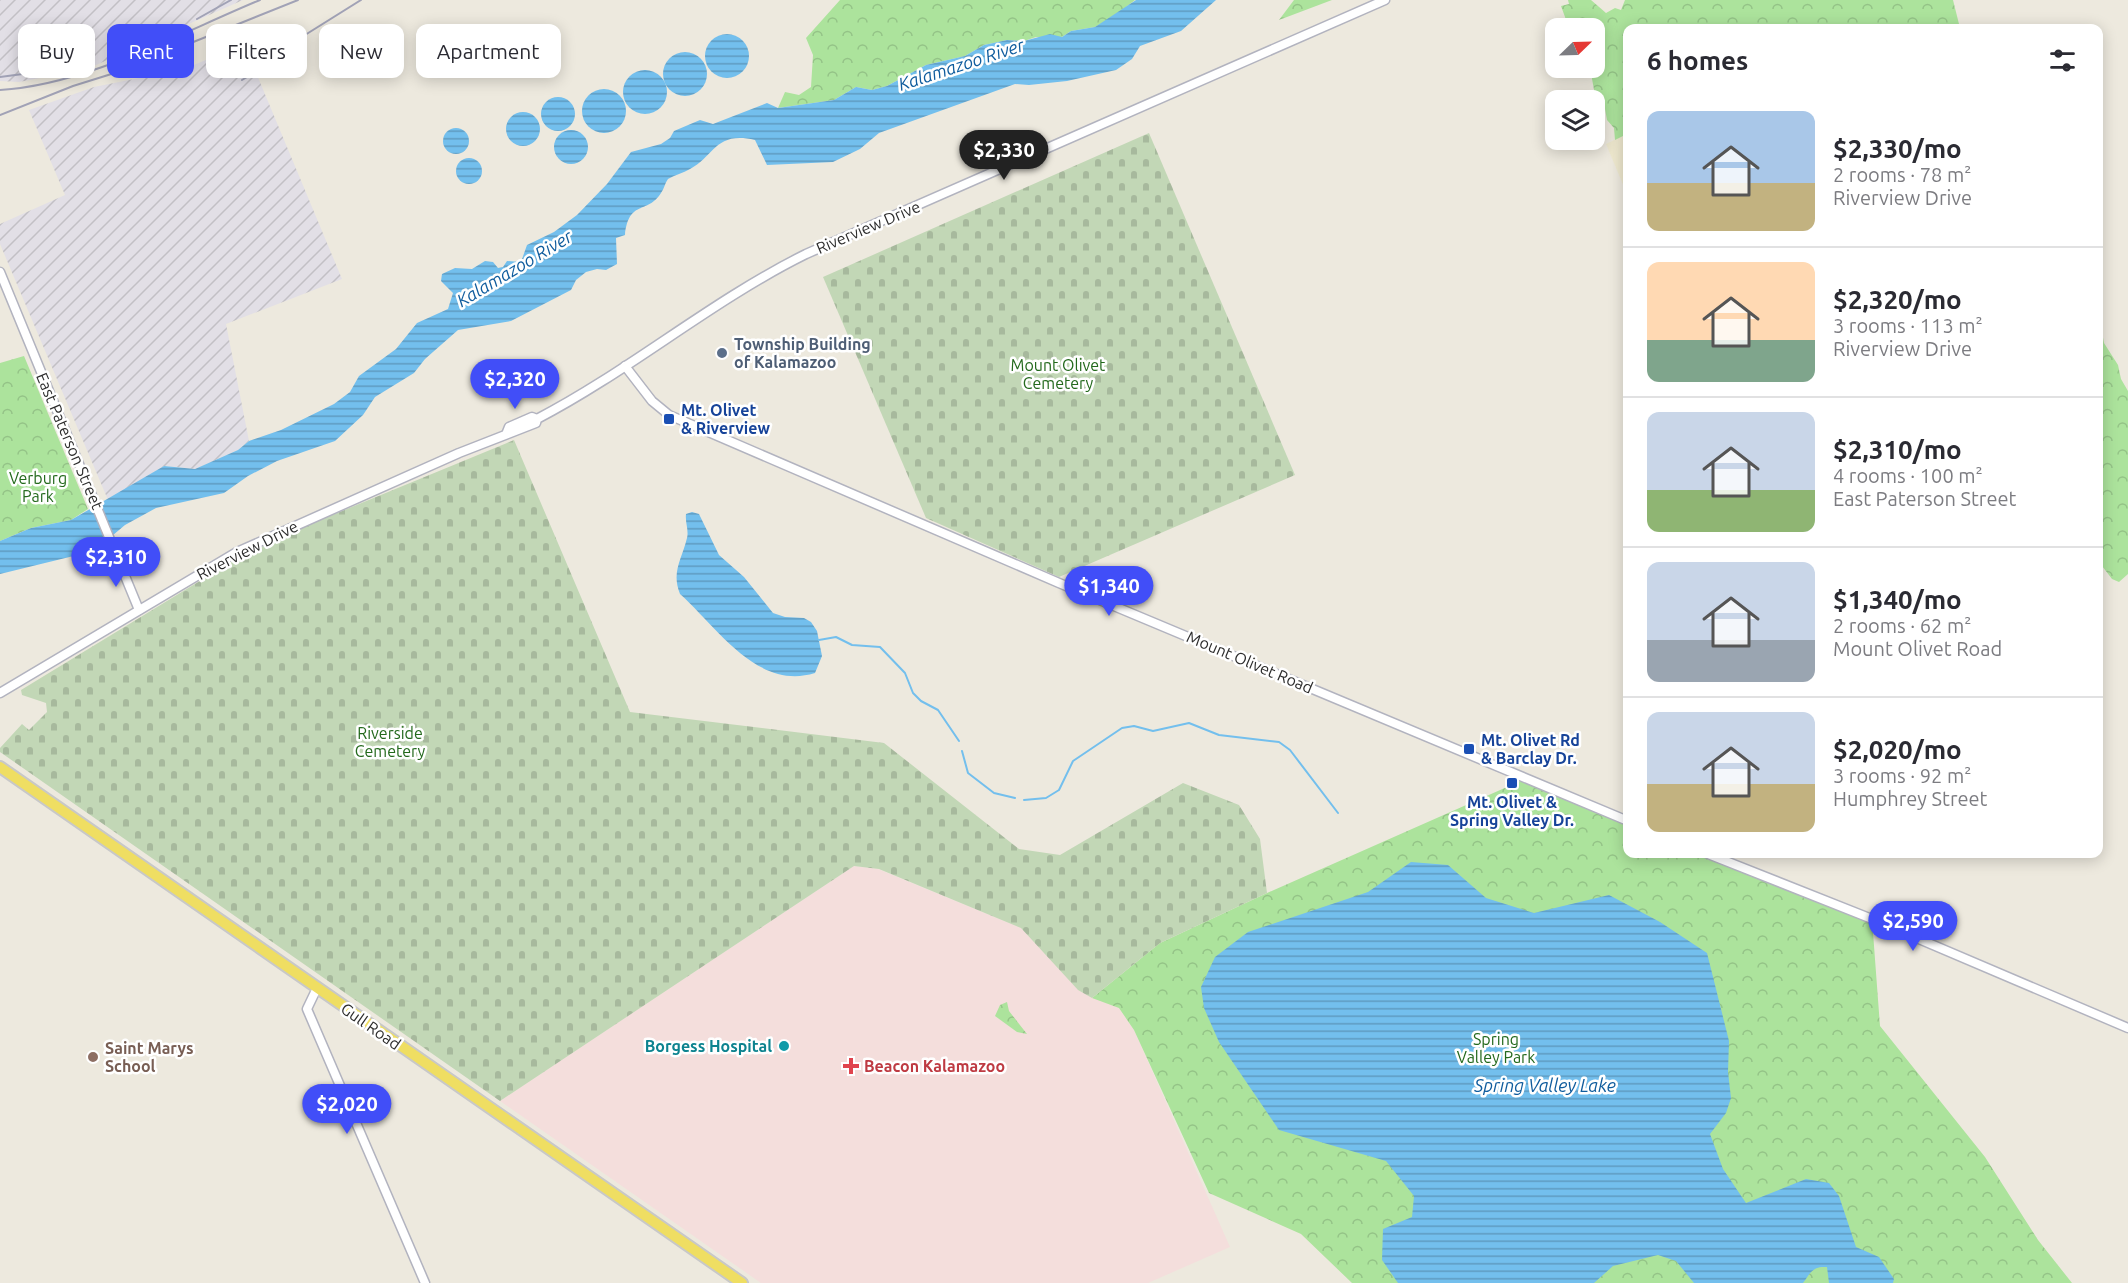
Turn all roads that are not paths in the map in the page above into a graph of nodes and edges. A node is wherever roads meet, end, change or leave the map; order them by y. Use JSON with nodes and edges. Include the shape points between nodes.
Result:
{"nodes":[{"id":1,"x":1385,"y":0,"type":"edge"},
{"id":2,"x":0,"y":272,"type":"edge"},
{"id":3,"x":625,"y":366,"type":"junction"},
{"id":4,"x":139,"y":610,"type":"junction"},
{"id":5,"x":0,"y":693,"type":"edge"},
{"id":6,"x":0,"y":767,"type":"edge"},
{"id":7,"x":1623,"y":819,"type":"edge"},
{"id":8,"x":1718,"y":858,"type":"edge"},
{"id":9,"x":317,"y":988,"type":"junction"},
{"id":10,"x":2128,"y":1028,"type":"edge"},
{"id":11,"x":425,"y":1283,"type":"edge"},
{"id":12,"x":742,"y":1283,"type":"edge"}],
"edges":[{"from":1,"to":3,"type":"street","name":"Riverview Drive","via":[[806,254],[738,290]]},
{"from":2,"to":4,"type":"street","name":"East Paterson Street"},
{"from":3,"to":4,"type":"street","name":"Riverview Drive","via":[[537,419],[532,417],[509,427],[507,432],[274,534]]},
{"from":3,"to":7,"type":"street","name":"Mount Olivet Road","via":[[652,401],[669,415]]},
{"from":4,"to":5,"type":"street","name":"Riverview Drive"},
{"from":6,"to":9,"type":"main road","name":"Gull Road"},
{"from":8,"to":10,"type":"street"},
{"from":9,"to":11,"type":"street","via":[[307,1009]]},
{"from":9,"to":12,"type":"main road","name":"Gull Road"}]}
